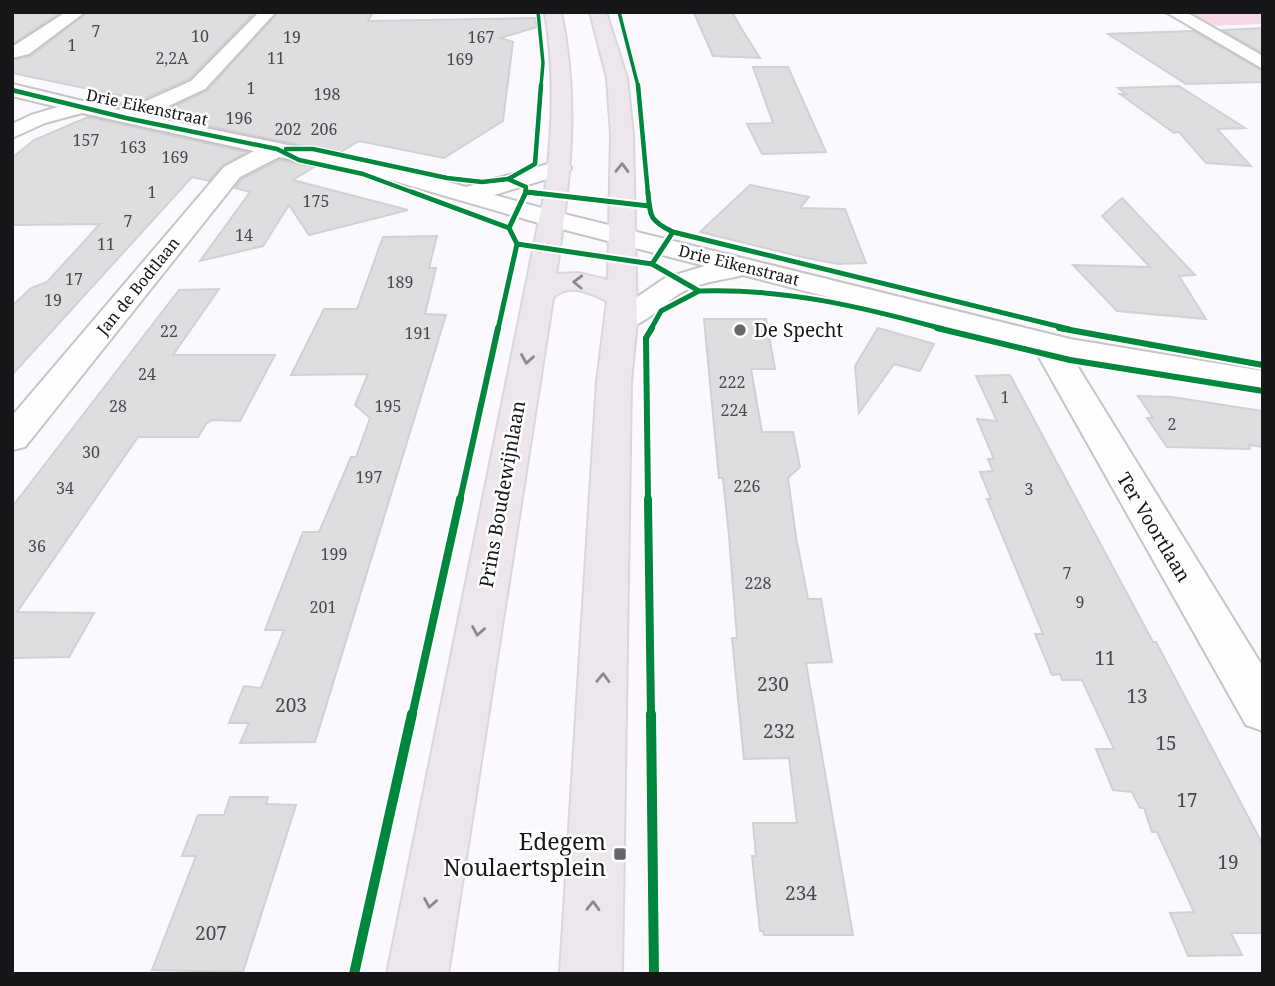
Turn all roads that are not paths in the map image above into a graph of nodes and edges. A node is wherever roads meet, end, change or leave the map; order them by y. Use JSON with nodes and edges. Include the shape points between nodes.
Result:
{"nodes":[{"id":1,"x":77,"y":12,"type":"edge"},
{"id":2,"x":268,"y":12,"type":"edge"},
{"id":3,"x":553,"y":12,"type":"edge"},
{"id":4,"x":598,"y":12,"type":"edge"},
{"id":5,"x":1174,"y":12,"type":"edge"},
{"id":6,"x":585,"y":48,"type":"junction"},
{"id":7,"x":12,"y":53,"type":"edge"},
{"id":8,"x":1263,"y":64,"type":"edge"},
{"id":9,"x":12,"y":90,"type":"edge"},
{"id":10,"x":81,"y":107,"type":"junction"},
{"id":11,"x":126,"y":118,"type":"junction"},
{"id":12,"x":12,"y":132,"type":"edge"},
{"id":13,"x":276,"y":149,"type":"junction"},
{"id":14,"x":559,"y":168,"type":"junction"},
{"id":15,"x":464,"y":195,"type":"junction"},
{"id":16,"x":551,"y":219,"type":"junction"},
{"id":17,"x":620,"y":236,"type":"junction"},
{"id":18,"x":747,"y":267,"type":"junction"},
{"id":19,"x":538,"y":296,"type":"junction"},
{"id":20,"x":621,"y":309,"type":"junction"},
{"id":21,"x":1047,"y":343,"type":"junction"},
{"id":22,"x":1263,"y":381,"type":"edge"},
{"id":23,"x":12,"y":439,"type":"edge"},
{"id":24,"x":1263,"y":710,"type":"edge"},
{"id":25,"x":417,"y":974,"type":"edge"},
{"id":26,"x":591,"y":974,"type":"edge"}],
"edges":[{"from":1,"to":7,"type":"street"},
{"from":2,"to":11,"type":"street","via":[[198,85]]},
{"from":3,"to":6,"type":"main road","name":"Prins Boudewijnlaan"},
{"from":4,"to":6,"type":"main road","name":"Prins Boudewijnlaan"},
{"from":5,"to":8,"type":"street"},
{"from":6,"to":14,"type":"main road","name":"Prins Boudewijnlaan","via":[[563,125]]},
{"from":17,"to":6,"type":"main road","name":"Prins Boudewijnlaan","one_way":true,"via":[[622,134],[617,78]]},
{"from":9,"to":10,"type":"street","name":"Drie Eikenstraat"},
{"from":10,"to":11,"type":"street","name":"Drie Eikenstraat"},
{"from":10,"to":12,"type":"street"},
{"from":11,"to":13,"type":"street","name":"Drie Eikenstraat"},
{"from":13,"to":15,"type":"street","name":"Drie Eikenstraat","via":[[399,175]]},
{"from":13,"to":23,"type":"street","name":"Jan de Bodtlaan","via":[[232,172]]},
{"from":14,"to":15,"type":"street"},
{"from":14,"to":16,"type":"main road","name":"Prins Boudewijnlaan"},
{"from":15,"to":16,"type":"street","name":"Drie Eikenstraat"},
{"from":16,"to":17,"type":"street","name":"Drie Eikenstraat"},
{"from":16,"to":19,"type":"main road","name":"Prins Boudewijnlaan"},
{"from":17,"to":18,"type":"street","name":"Drie Eikenstraat"},
{"from":17,"to":20,"type":"main road","name":"Prins Boudewijnlaan"},
{"from":18,"to":20,"type":"street","via":[[696,276]]},
{"from":18,"to":21,"type":"street","name":"Drie Eikenstraat"},
{"from":20,"to":19,"type":"main road","one_way":true,"via":[[589,282],[543,289]]},
{"from":19,"to":25,"type":"main road","name":"Prins Boudewijnlaan","one_way":true},
{"from":26,"to":20,"type":"main road","name":"Prins Boudewijnlaan","one_way":true,"via":[[614,382]]},
{"from":21,"to":22,"type":"street","name":"Drie Eikenstraat"},
{"from":21,"to":24,"type":"street","name":"Ter Voortlaan"}]}
